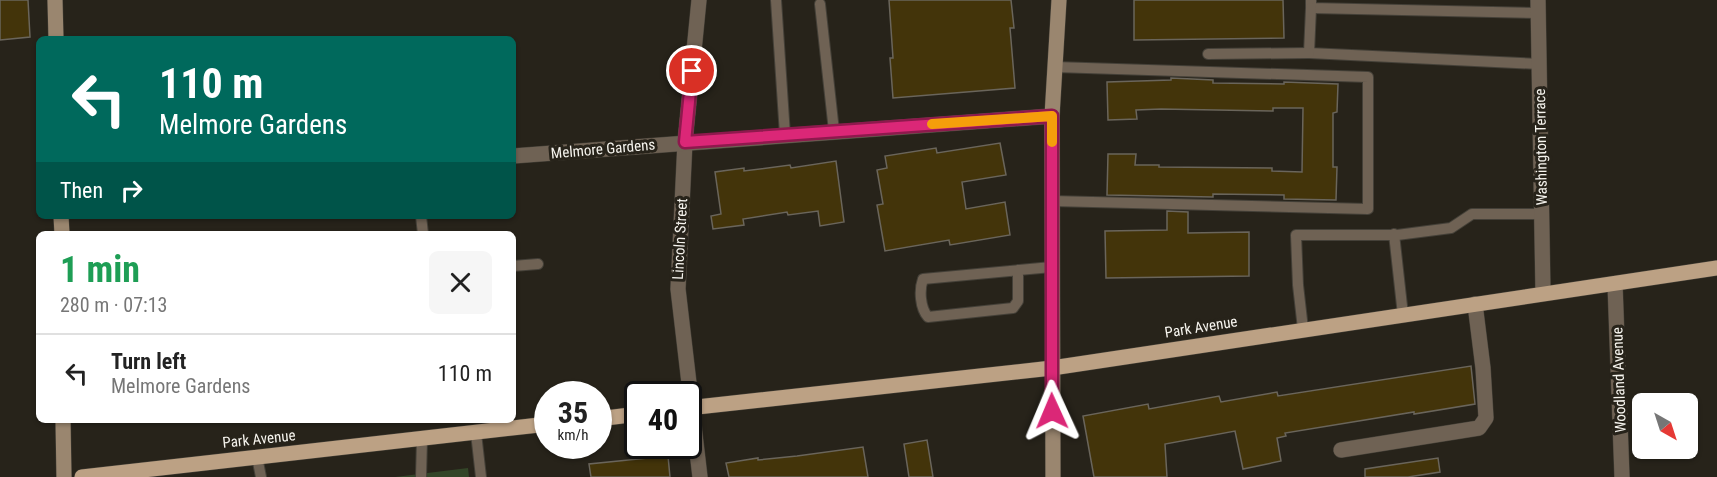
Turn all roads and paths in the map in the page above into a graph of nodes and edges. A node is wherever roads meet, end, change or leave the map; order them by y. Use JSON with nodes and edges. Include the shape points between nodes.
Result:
{"nodes":[{"id":1,"x":55,"y":0,"type":"edge"},
{"id":2,"x":699,"y":0,"type":"edge"},
{"id":3,"x":776,"y":0,"type":"edge"},
{"id":4,"x":1059,"y":0,"type":"edge"},
{"id":5,"x":820,"y":4,"type":"dead end"},
{"id":6,"x":1311,"y":4,"type":"edge"},
{"id":7,"x":1538,"y":7,"type":"edge"},
{"id":8,"x":56,"y":36,"type":"edge"},
{"id":9,"x":1309,"y":53,"type":"junction"},
{"id":10,"x":1208,"y":54,"type":"dead end"},
{"id":11,"x":1533,"y":63,"type":"junction"},
{"id":12,"x":1055,"y":67,"type":"junction"},
{"id":13,"x":1052,"y":116,"type":"junction"},
{"id":14,"x":834,"y":131,"type":"junction"},
{"id":15,"x":785,"y":135,"type":"junction"},
{"id":16,"x":685,"y":142,"type":"junction"},
{"id":17,"x":516,"y":156,"type":"edge"},
{"id":18,"x":1052,"y":201,"type":"junction"},
{"id":19,"x":1542,"y":214,"type":"junction"},
{"id":20,"x":1394,"y":234,"type":"junction"},
{"id":21,"x":538,"y":264,"type":"dead end"},
{"id":22,"x":516,"y":266,"type":"edge"},
{"id":23,"x":1052,"y":267,"type":"junction"},
{"id":24,"x":1717,"y":268,"type":"edge"},
{"id":25,"x":1018,"y":270,"type":"junction"},
{"id":26,"x":1615,"y":284,"type":"junction"},
{"id":27,"x":1544,"y":293,"type":"junction"},
{"id":28,"x":1475,"y":304,"type":"junction"},
{"id":29,"x":1403,"y":315,"type":"junction"},
{"id":30,"x":1303,"y":330,"type":"junction"},
{"id":31,"x":1052,"y":368,"type":"junction"},
{"id":32,"x":688,"y":381,"type":"edge"},
{"id":33,"x":702,"y":407,"type":"edge"},
{"id":34,"x":63,"y":423,"type":"edge"},
{"id":35,"x":534,"y":426,"type":"edge"},
{"id":36,"x":476,"y":432,"type":"junction"},
{"id":37,"x":422,"y":438,"type":"junction"},
{"id":38,"x":1341,"y":450,"type":"dead end"},
{"id":39,"x":257,"y":457,"type":"junction"},
{"id":40,"x":698,"y":459,"type":"edge"},
{"id":41,"x":64,"y":477,"type":"edge"},
{"id":42,"x":82,"y":477,"type":"edge"},
{"id":43,"x":261,"y":477,"type":"edge"},
{"id":44,"x":421,"y":477,"type":"edge"},
{"id":45,"x":481,"y":477,"type":"edge"},
{"id":46,"x":700,"y":477,"type":"edge"},
{"id":47,"x":1053,"y":477,"type":"edge"},
{"id":48,"x":1623,"y":477,"type":"edge"}],
"edges":[{"from":1,"to":8,"type":"street"},
{"from":2,"to":16,"type":"street","name":"Lincoln Street"},
{"from":3,"to":15,"type":"lane"},
{"from":4,"to":12,"type":"street"},
{"from":5,"to":14,"type":"lane"},
{"from":6,"to":7,"type":"lane"},
{"from":6,"to":9,"type":"lane"},
{"from":7,"to":11,"type":"street","name":"Washington Terrace"},
{"from":9,"to":10,"type":"lane"},
{"from":9,"to":11,"type":"lane"},
{"from":11,"to":19,"type":"street","name":"Washington Terrace"},
{"from":12,"to":13,"type":"street"},
{"from":12,"to":18,"type":"lane","via":[[1368,77],[1368,209]]},
{"from":13,"to":14,"type":"street","name":"Melmore Gardens"},
{"from":13,"to":18,"type":"street"},
{"from":14,"to":15,"type":"street","name":"Melmore Gardens"},
{"from":15,"to":16,"type":"street","name":"Melmore Gardens"},
{"from":16,"to":17,"type":"street","name":"Melmore Gardens"},
{"from":16,"to":32,"type":"street","name":"Lincoln Street","via":[[678,289]]},
{"from":18,"to":23,"type":"street"},
{"from":19,"to":20,"type":"lane","via":[[1472,214],[1451,228]]},
{"from":19,"to":27,"type":"street","name":"Washington Terrace"},
{"from":20,"to":29,"type":"lane"},
{"from":20,"to":30,"type":"lane","via":[[1296,235]]},
{"from":21,"to":22,"type":"lane"},
{"from":23,"to":25,"type":"lane"},
{"from":23,"to":31,"type":"street"},
{"from":24,"to":26,"type":"main road","name":"Park Avenue"},
{"from":25,"to":25,"type":"lane","via":[[923,279],[923,311],[928,317],[1013,308],[1018,301]]},
{"from":26,"to":27,"type":"main road","name":"Park Avenue"},
{"from":26,"to":48,"type":"street","name":"Woodland Avenue"},
{"from":27,"to":28,"type":"main road","name":"Park Avenue"},
{"from":28,"to":29,"type":"main road","name":"Park Avenue"},
{"from":28,"to":38,"type":"street","via":[[1486,418],[1479,428]]},
{"from":29,"to":30,"type":"main road","name":"Park Avenue"},
{"from":30,"to":31,"type":"main road","name":"Park Avenue"},
{"from":31,"to":33,"type":"main road","name":"Park Avenue"},
{"from":31,"to":47,"type":"street"},
{"from":34,"to":41,"type":"street"},
{"from":35,"to":36,"type":"main road","name":"Park Avenue"},
{"from":36,"to":37,"type":"main road","name":"Park Avenue"},
{"from":36,"to":45,"type":"lane"},
{"from":37,"to":39,"type":"main road","name":"Park Avenue"},
{"from":37,"to":44,"type":"lane"},
{"from":39,"to":42,"type":"main road","name":"Park Avenue"},
{"from":39,"to":43,"type":"lane"},
{"from":40,"to":46,"type":"street","name":"Lincoln Street"}]}
